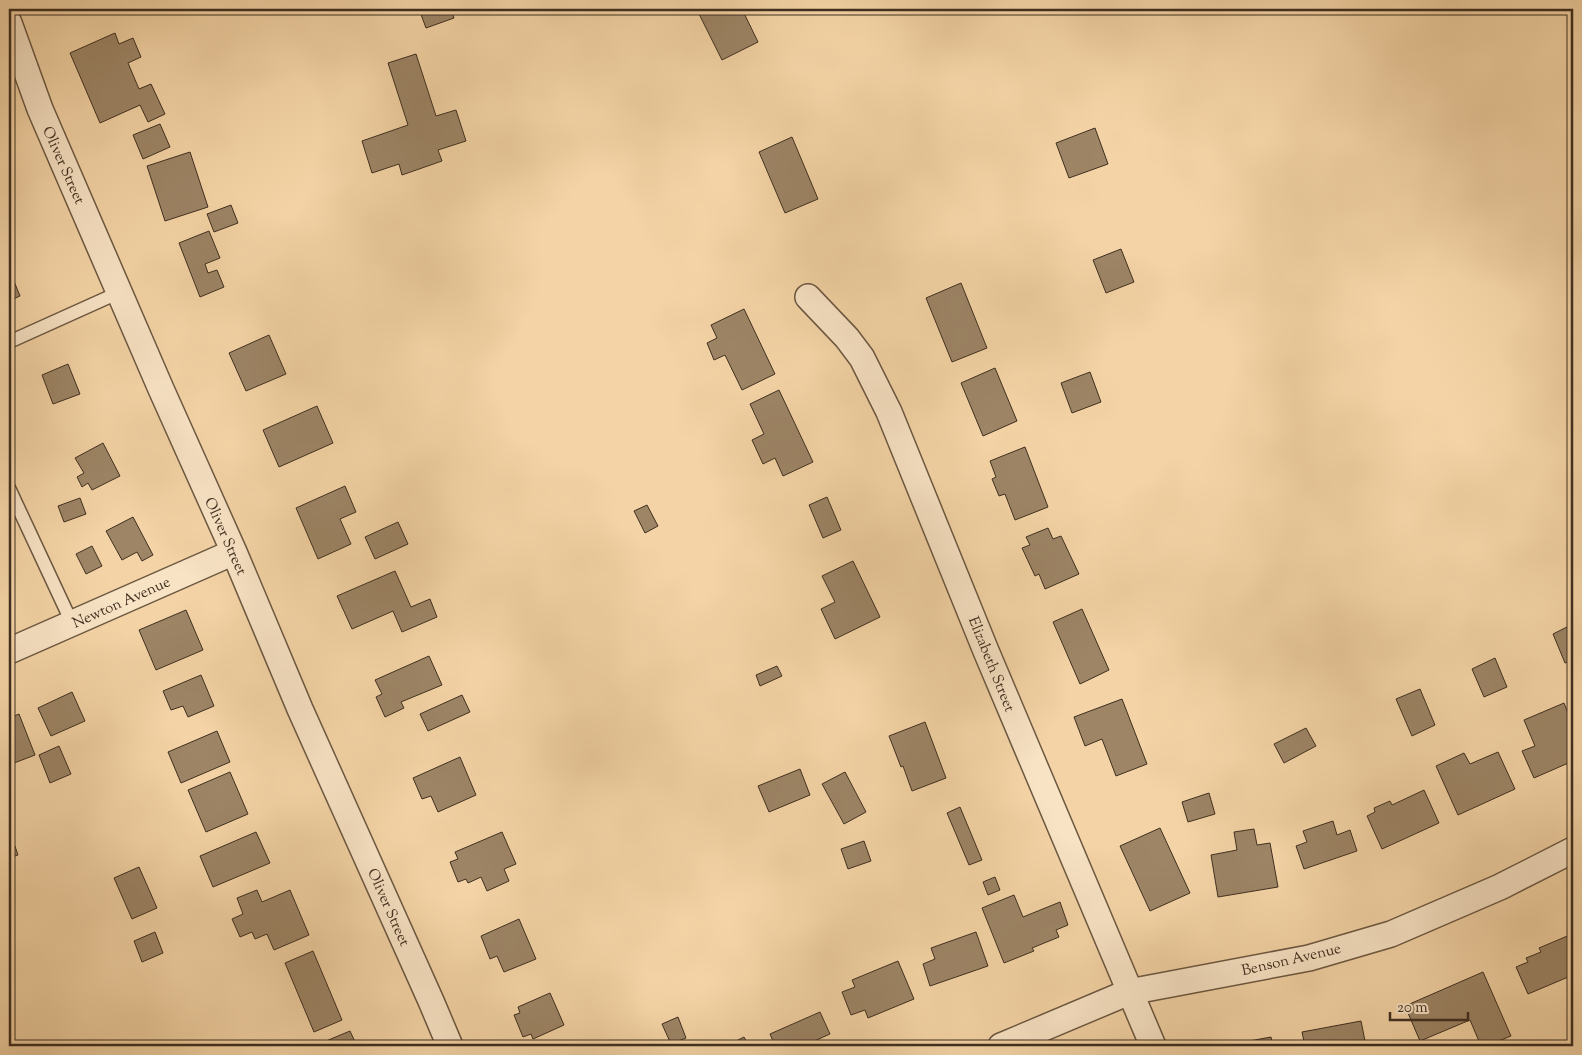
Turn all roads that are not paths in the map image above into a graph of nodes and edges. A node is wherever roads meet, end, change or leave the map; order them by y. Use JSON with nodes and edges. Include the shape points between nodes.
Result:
{"nodes":[{"id":1,"x":9,"y":23,"type":"edge"},
{"id":2,"x":14,"y":52,"type":"edge"},
{"id":3,"x":120,"y":292,"type":"junction"},
{"id":4,"x":808,"y":297,"type":"dead end"},
{"id":5,"x":9,"y":342,"type":"edge"},
{"id":6,"x":9,"y":488,"type":"edge"},
{"id":7,"x":234,"y":552,"type":"junction"},
{"id":8,"x":72,"y":623,"type":"junction"},
{"id":9,"x":9,"y":651,"type":"edge"},
{"id":10,"x":1573,"y":850,"type":"edge"},
{"id":11,"x":1129,"y":992,"type":"junction"},
{"id":12,"x":450,"y":1046,"type":"edge"},
{"id":13,"x":1001,"y":1046,"type":"edge"},
{"id":14,"x":1153,"y":1046,"type":"edge"}],
"edges":[{"from":1,"to":2,"type":"street","name":"Oliver Street"},
{"from":2,"to":3,"type":"street","name":"Oliver Street"},
{"from":3,"to":5,"type":"lane"},
{"from":3,"to":7,"type":"street","name":"Oliver Street"},
{"from":4,"to":11,"type":"street","name":"Elizabeth Street","via":[[862,358],[889,412]]},
{"from":6,"to":8,"type":"lane"},
{"from":7,"to":8,"type":"street","name":"Newton Avenue"},
{"from":7,"to":12,"type":"street","name":"Oliver Street"},
{"from":8,"to":9,"type":"street","name":"Newton Avenue"},
{"from":10,"to":11,"type":"street","name":"Benson Avenue","via":[[1500,887],[1391,934],[1309,958]]},
{"from":11,"to":13,"type":"street","name":"Benson Avenue"},
{"from":11,"to":14,"type":"street","name":"Elizabeth Street"}]}
